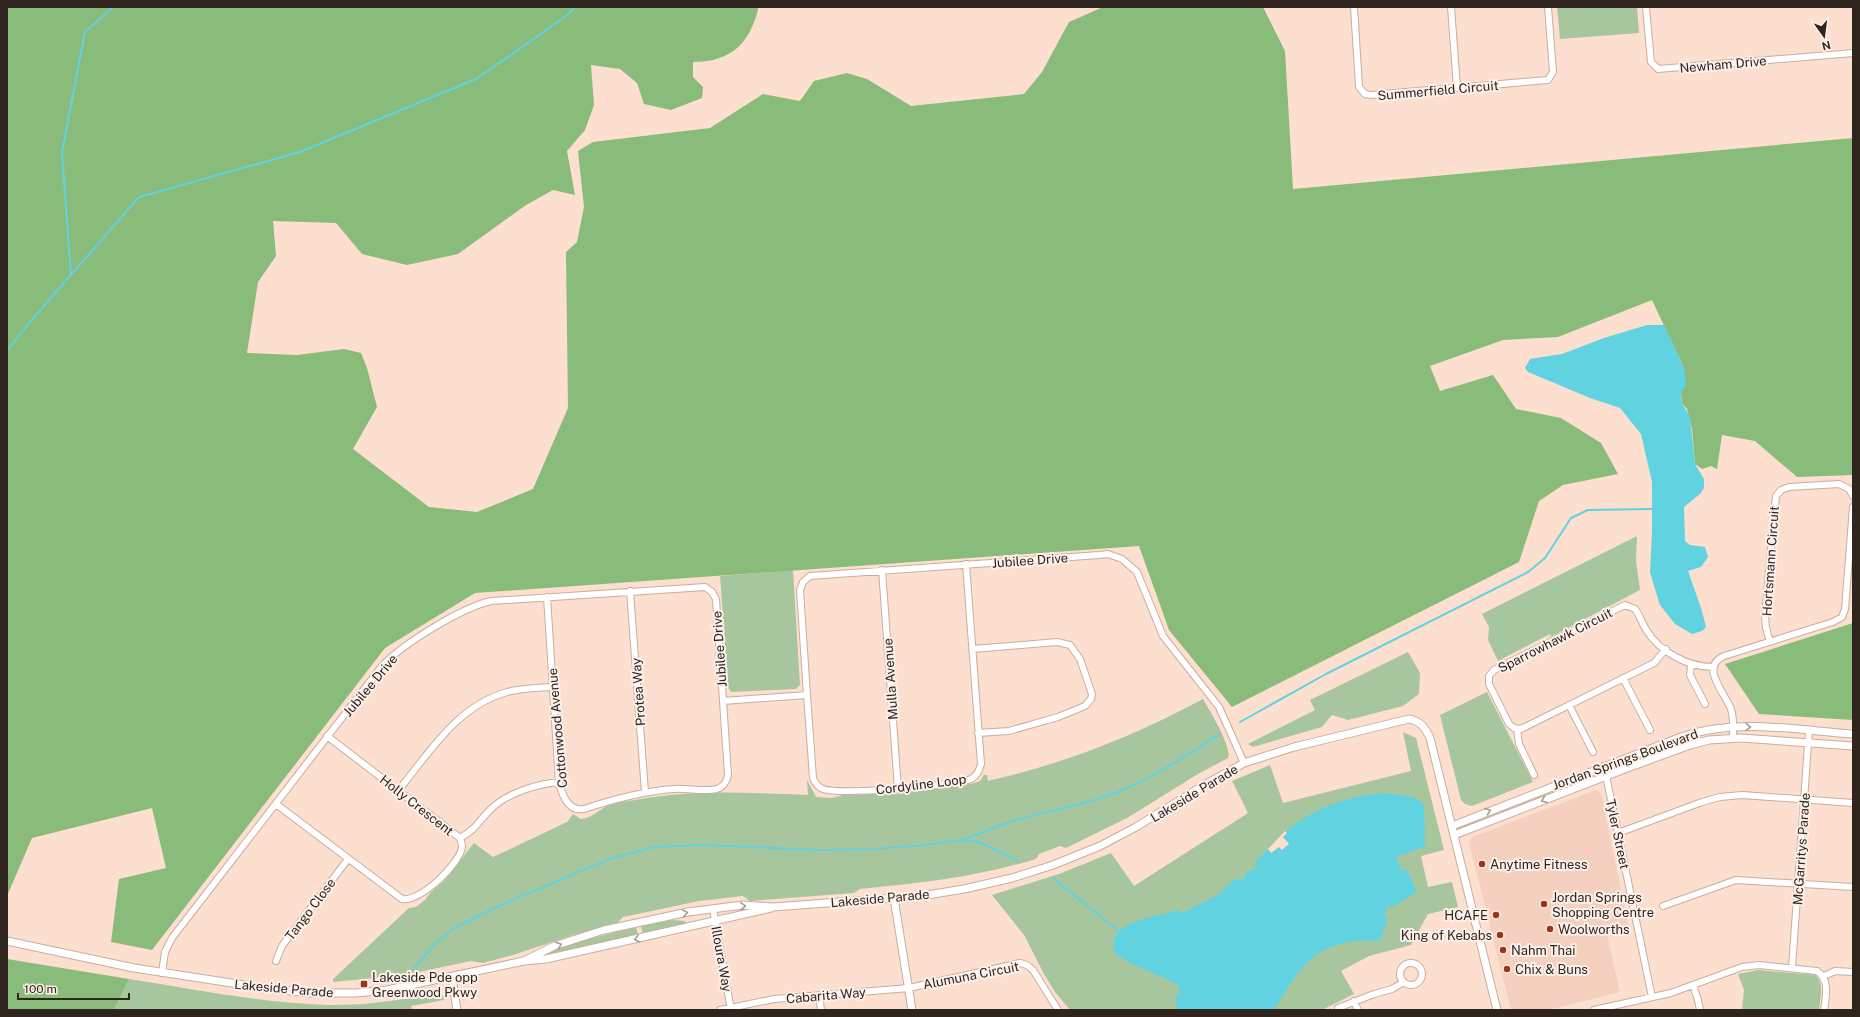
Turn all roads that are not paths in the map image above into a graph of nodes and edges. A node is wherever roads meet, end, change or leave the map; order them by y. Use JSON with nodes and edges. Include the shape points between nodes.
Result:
{"nodes":[{"id":1,"x":1354,"y":7,"type":"edge"},
{"id":2,"x":1451,"y":7,"type":"edge"},
{"id":3,"x":1548,"y":7,"type":"edge"},
{"id":4,"x":1646,"y":7,"type":"edge"},
{"id":5,"x":1853,"y":53,"type":"edge"},
{"id":6,"x":1457,"y":88,"type":"junction"},
{"id":7,"x":1853,"y":496,"type":"edge"},
{"id":8,"x":1853,"y":507,"type":"edge"},
{"id":9,"x":966,"y":564,"type":"junction"},
{"id":10,"x":882,"y":570,"type":"junction"},
{"id":11,"x":630,"y":591,"type":"junction"},
{"id":12,"x":547,"y":597,"type":"junction"},
{"id":13,"x":1770,"y":642,"type":"junction"},
{"id":14,"x":972,"y":648,"type":"junction"},
{"id":15,"x":1666,"y":649,"type":"junction"},
{"id":16,"x":1691,"y":664,"type":"junction"},
{"id":17,"x":1713,"y":667,"type":"junction"},
{"id":18,"x":1623,"y":678,"type":"junction"},
{"id":19,"x":552,"y":687,"type":"junction"},
{"id":20,"x":807,"y":695,"type":"junction"},
{"id":21,"x":723,"y":701,"type":"junction"},
{"id":22,"x":1705,"y":704,"type":"dead end"},
{"id":23,"x":1570,"y":705,"type":"junction"},
{"id":24,"x":1733,"y":726,"type":"junction"},
{"id":25,"x":1517,"y":729,"type":"junction"},
{"id":26,"x":1650,"y":730,"type":"dead end"},
{"id":27,"x":1809,"y":731,"type":"junction"},
{"id":28,"x":978,"y":734,"type":"junction"},
{"id":29,"x":1853,"y":734,"type":"edge"},
{"id":30,"x":327,"y":736,"type":"junction"},
{"id":31,"x":1733,"y":738,"type":"junction"},
{"id":32,"x":1808,"y":742,"type":"junction"},
{"id":33,"x":1853,"y":746,"type":"edge"},
{"id":34,"x":1593,"y":752,"type":"dead end"},
{"id":35,"x":1244,"y":763,"type":"junction"},
{"id":36,"x":1604,"y":766,"type":"junction"},
{"id":37,"x":1534,"y":775,"type":"dead end"},
{"id":38,"x":1606,"y":776,"type":"junction"},
{"id":39,"x":559,"y":782,"type":"junction"},
{"id":40,"x":898,"y":789,"type":"junction"},
{"id":41,"x":398,"y":791,"type":"junction"},
{"id":42,"x":645,"y":792,"type":"junction"},
{"id":43,"x":1804,"y":799,"type":"junction"},
{"id":44,"x":1853,"y":803,"type":"edge"},
{"id":45,"x":276,"y":804,"type":"junction"},
{"id":46,"x":1452,"y":826,"type":"junction"},
{"id":47,"x":1618,"y":833,"type":"junction"},
{"id":48,"x":1454,"y":835,"type":"junction"},
{"id":49,"x":460,"y":838,"type":"junction"},
{"id":50,"x":348,"y":859,"type":"junction"},
{"id":51,"x":1798,"y":884,"type":"junction"},
{"id":52,"x":1853,"y":887,"type":"edge"},
{"id":53,"x":894,"y":898,"type":"junction"},
{"id":54,"x":1662,"y":906,"type":"dead end"},
{"id":55,"x":773,"y":907,"type":"junction"},
{"id":56,"x":713,"y":909,"type":"junction"},
{"id":57,"x":716,"y":921,"type":"junction"},
{"id":58,"x":7,"y":941,"type":"edge"},
{"id":59,"x":276,"y":961,"type":"dead end"},
{"id":60,"x":524,"y":961,"type":"junction"},
{"id":61,"x":1792,"y":968,"type":"junction"},
{"id":62,"x":1853,"y":972,"type":"edge"},
{"id":63,"x":162,"y":973,"type":"junction"},
{"id":64,"x":1824,"y":976,"type":"junction"},
{"id":65,"x":452,"y":978,"type":"junction"},
{"id":66,"x":1404,"y":982,"type":"dead end"},
{"id":67,"x":1693,"y":985,"type":"junction"},
{"id":68,"x":909,"y":988,"type":"junction"},
{"id":69,"x":819,"y":995,"type":"junction"},
{"id":70,"x":1652,"y":997,"type":"junction"},
{"id":71,"x":1354,"y":1001,"type":"junction"},
{"id":72,"x":1338,"y":1008,"type":"dead end"},
{"id":73,"x":731,"y":1009,"type":"edge"},
{"id":74,"x":457,"y":1010,"type":"edge"},
{"id":75,"x":720,"y":1010,"type":"edge"},
{"id":76,"x":821,"y":1010,"type":"edge"},
{"id":77,"x":912,"y":1010,"type":"edge"},
{"id":78,"x":1058,"y":1010,"type":"edge"},
{"id":79,"x":1358,"y":1010,"type":"edge"},
{"id":80,"x":1497,"y":1010,"type":"edge"},
{"id":81,"x":1594,"y":1010,"type":"edge"},
{"id":82,"x":1700,"y":1010,"type":"edge"},
{"id":83,"x":1824,"y":1010,"type":"edge"}],
"edges":[{"from":1,"to":6,"type":"street","name":"Summerfield Circuit","via":[[1359,85],[1363,93],[1371,95]]},
{"from":2,"to":6,"type":"street"},
{"from":3,"to":6,"type":"street","name":"Summerfield Circuit","via":[[1552,78],[1543,82]]},
{"from":4,"to":5,"type":"street","name":"Newham Drive","via":[[1651,62],[1658,69]]},
{"from":7,"to":13,"type":"street","name":"Hortsmann Circuit","via":[[1849,489],[1840,484],[1789,486],[1776,496],[1765,616]]},
{"from":8,"to":13,"type":"street","via":[[1843,614],[1833,622]]},
{"from":9,"to":10,"type":"street","name":"Jubilee Drive"},
{"from":9,"to":14,"type":"street","name":"Cordyline Loop"},
{"from":9,"to":35,"type":"street","name":"Jubilee Drive","via":[[1108,554],[1127,562],[1141,580],[1167,643],[1206,688],[1224,716]]},
{"from":10,"to":20,"type":"street","name":"Jubilee Drive","via":[[815,575],[802,582],[800,590]]},
{"from":10,"to":40,"type":"street","name":"Mulla Avenue"},
{"from":11,"to":12,"type":"street","name":"Jubilee Drive"},
{"from":11,"to":21,"type":"street","name":"Jubilee Drive","via":[[701,586],[712,592],[716,599]]},
{"from":11,"to":42,"type":"street","name":"Protea Way"},
{"from":12,"to":19,"type":"street","name":"Cottonwood Avenue"},
{"from":12,"to":30,"type":"street","name":"Jubilee Drive","via":[[480,604],[404,646],[382,666]]},
{"from":13,"to":17,"type":"street","via":[[1721,658]]},
{"from":14,"to":28,"type":"street","name":"Cordyline Loop"},
{"from":14,"to":28,"type":"street","via":[[1057,642],[1070,645],[1080,659],[1092,694],[1085,706],[1058,717],[1009,731]]},
{"from":15,"to":16,"type":"street","name":"Sparrowhawk Circuit"},
{"from":15,"to":18,"type":"street","via":[[1654,663]]},
{"from":15,"to":25,"type":"street","name":"Sparrowhawk Circuit","via":[[1650,636],[1635,609],[1625,605],[1498,668],[1489,676],[1488,684],[1509,724]]},
{"from":16,"to":17,"type":"street","name":"Sparrowhawk Circuit"},
{"from":16,"to":22,"type":"street","via":[[1690,675]]},
{"from":17,"to":24,"type":"street","via":[[1715,678],[1732,711]]},
{"from":18,"to":23,"type":"street"},
{"from":18,"to":26,"type":"street"},
{"from":19,"to":39,"type":"street","name":"Cottonwood Avenue"},
{"from":19,"to":41,"type":"street","via":[[505,693],[464,715],[441,737]]},
{"from":20,"to":21,"type":"street","name":"Jubilee Drive"},
{"from":20,"to":40,"type":"street","name":"Cordyline Loop","via":[[815,783],[828,790]]},
{"from":21,"to":42,"type":"street","name":"Cottonwood Avenue","via":[[728,775],[724,784],[717,789]]},
{"from":23,"to":25,"type":"street"},
{"from":23,"to":34,"type":"street"},
{"from":24,"to":27,"type":"street","name":"Jordan Springs Boulevard","one_way":true},
{"from":24,"to":31,"type":"street"},
{"from":24,"to":36,"type":"street","name":"Jordan Springs Boulevard","via":[[1692,733]]},
{"from":25,"to":37,"type":"street","via":[[1519,744]]},
{"from":27,"to":29,"type":"street","name":"Jordan Springs Boulevard"},
{"from":27,"to":32,"type":"street","name":"McGarritys Parade"},
{"from":28,"to":40,"type":"street","name":"Cordyline Loop","via":[[981,764],[973,777],[945,784]]},
{"from":30,"to":41,"type":"street","name":"Holly Crescent"},
{"from":30,"to":45,"type":"street","name":"Jubilee Drive"},
{"from":31,"to":32,"type":"street","name":"Jordan Springs Boulevard"},
{"from":31,"to":38,"type":"street","name":"Jordan Springs Boulevard","via":[[1690,745]]},
{"from":32,"to":33,"type":"street","name":"Jordan Springs Boulevard"},
{"from":32,"to":43,"type":"street","name":"McGarritys Parade"},
{"from":35,"to":46,"type":"street","name":"Lakeside Parade","via":[[1294,747],[1400,720],[1416,720],[1426,729],[1430,738]]},
{"from":35,"to":53,"type":"street","name":"Lakeside Parade","via":[[1136,827],[1060,863],[981,886]]},
{"from":36,"to":38,"type":"street","name":"Tyler Street"},
{"from":46,"to":36,"type":"street","name":"Jordan Springs Boulevard","one_way":true},
{"from":38,"to":47,"type":"street","name":"Tyler Street"},
{"from":38,"to":48,"type":"street","name":"Jordan Springs Boulevard","one_way":true},
{"from":39,"to":42,"type":"street","name":"Cottonwood Avenue","via":[[568,804],[571,808],[579,810]]},
{"from":39,"to":49,"type":"street","via":[[536,785],[497,804],[473,830]]},
{"from":41,"to":49,"type":"street","name":"Holly Crescent"},
{"from":43,"to":44,"type":"street"},
{"from":43,"to":47,"type":"street","via":[[1742,795],[1720,797]]},
{"from":43,"to":51,"type":"street","name":"McGarritys Parade"},
{"from":45,"to":50,"type":"street","name":"Holly Crescent"},
{"from":45,"to":63,"type":"street","name":"Jubilee Drive","via":[[172,938],[165,952]]},
{"from":46,"to":48,"type":"street","name":"Lakeside Parade"},
{"from":47,"to":70,"type":"street","name":"Tyler Street"},
{"from":48,"to":80,"type":"street","name":"Lakeside Parade"},
{"from":49,"to":50,"type":"street","name":"Holly Crescent","via":[[461,851],[444,874],[410,900],[398,897]]},
{"from":50,"to":59,"type":"street","name":"Tango Close","via":[[282,946]]},
{"from":51,"to":52,"type":"street"},
{"from":51,"to":54,"type":"street","via":[[1736,880]]},
{"from":51,"to":61,"type":"street","name":"McGarritys Parade"},
{"from":53,"to":55,"type":"street","name":"Lakeside Parade"},
{"from":53,"to":68,"type":"street"},
{"from":56,"to":55,"type":"street","name":"Lakeside Parade","one_way":true},
{"from":55,"to":57,"type":"street","name":"Lakeside Parade"},
{"from":56,"to":57,"type":"street","name":"Illoura Way"},
{"from":60,"to":56,"type":"street","name":"Lakeside Parade","one_way":true,"via":[[554,946],[604,930]]},
{"from":57,"to":60,"type":"street","name":"Lakeside Parade","one_way":true,"via":[[546,959]]},
{"from":57,"to":73,"type":"street","name":"Illoura Way"},
{"from":58,"to":63,"type":"street","name":"Lakeside Parade"},
{"from":60,"to":65,"type":"street","name":"Lakeside Parade"},
{"from":61,"to":64,"type":"street","via":[[1814,969]]},
{"from":61,"to":67,"type":"street","via":[[1742,967]]},
{"from":62,"to":64,"type":"street","via":[[1835,972]]},
{"from":63,"to":65,"type":"street","name":"Lakeside Parade","via":[[286,991],[333,994],[387,990]]},
{"from":64,"to":83,"type":"street"},
{"from":65,"to":74,"type":"street"},
{"from":66,"to":71,"type":"street","via":[[1392,989]]},
{"from":67,"to":70,"type":"street"},
{"from":67,"to":82,"type":"street"},
{"from":68,"to":69,"type":"street","name":"Cabarita Way"},
{"from":68,"to":77,"type":"street"},
{"from":68,"to":78,"type":"street","name":"Alumuna Circuit","via":[[1020,963],[1033,970]]},
{"from":69,"to":73,"type":"street","name":"Cabarita Way","via":[[774,999]]},
{"from":69,"to":76,"type":"street"},
{"from":70,"to":81,"type":"street"},
{"from":71,"to":72,"type":"street"},
{"from":71,"to":79,"type":"street"},
{"from":73,"to":75,"type":"street","name":"Cabarita Way"}]}
